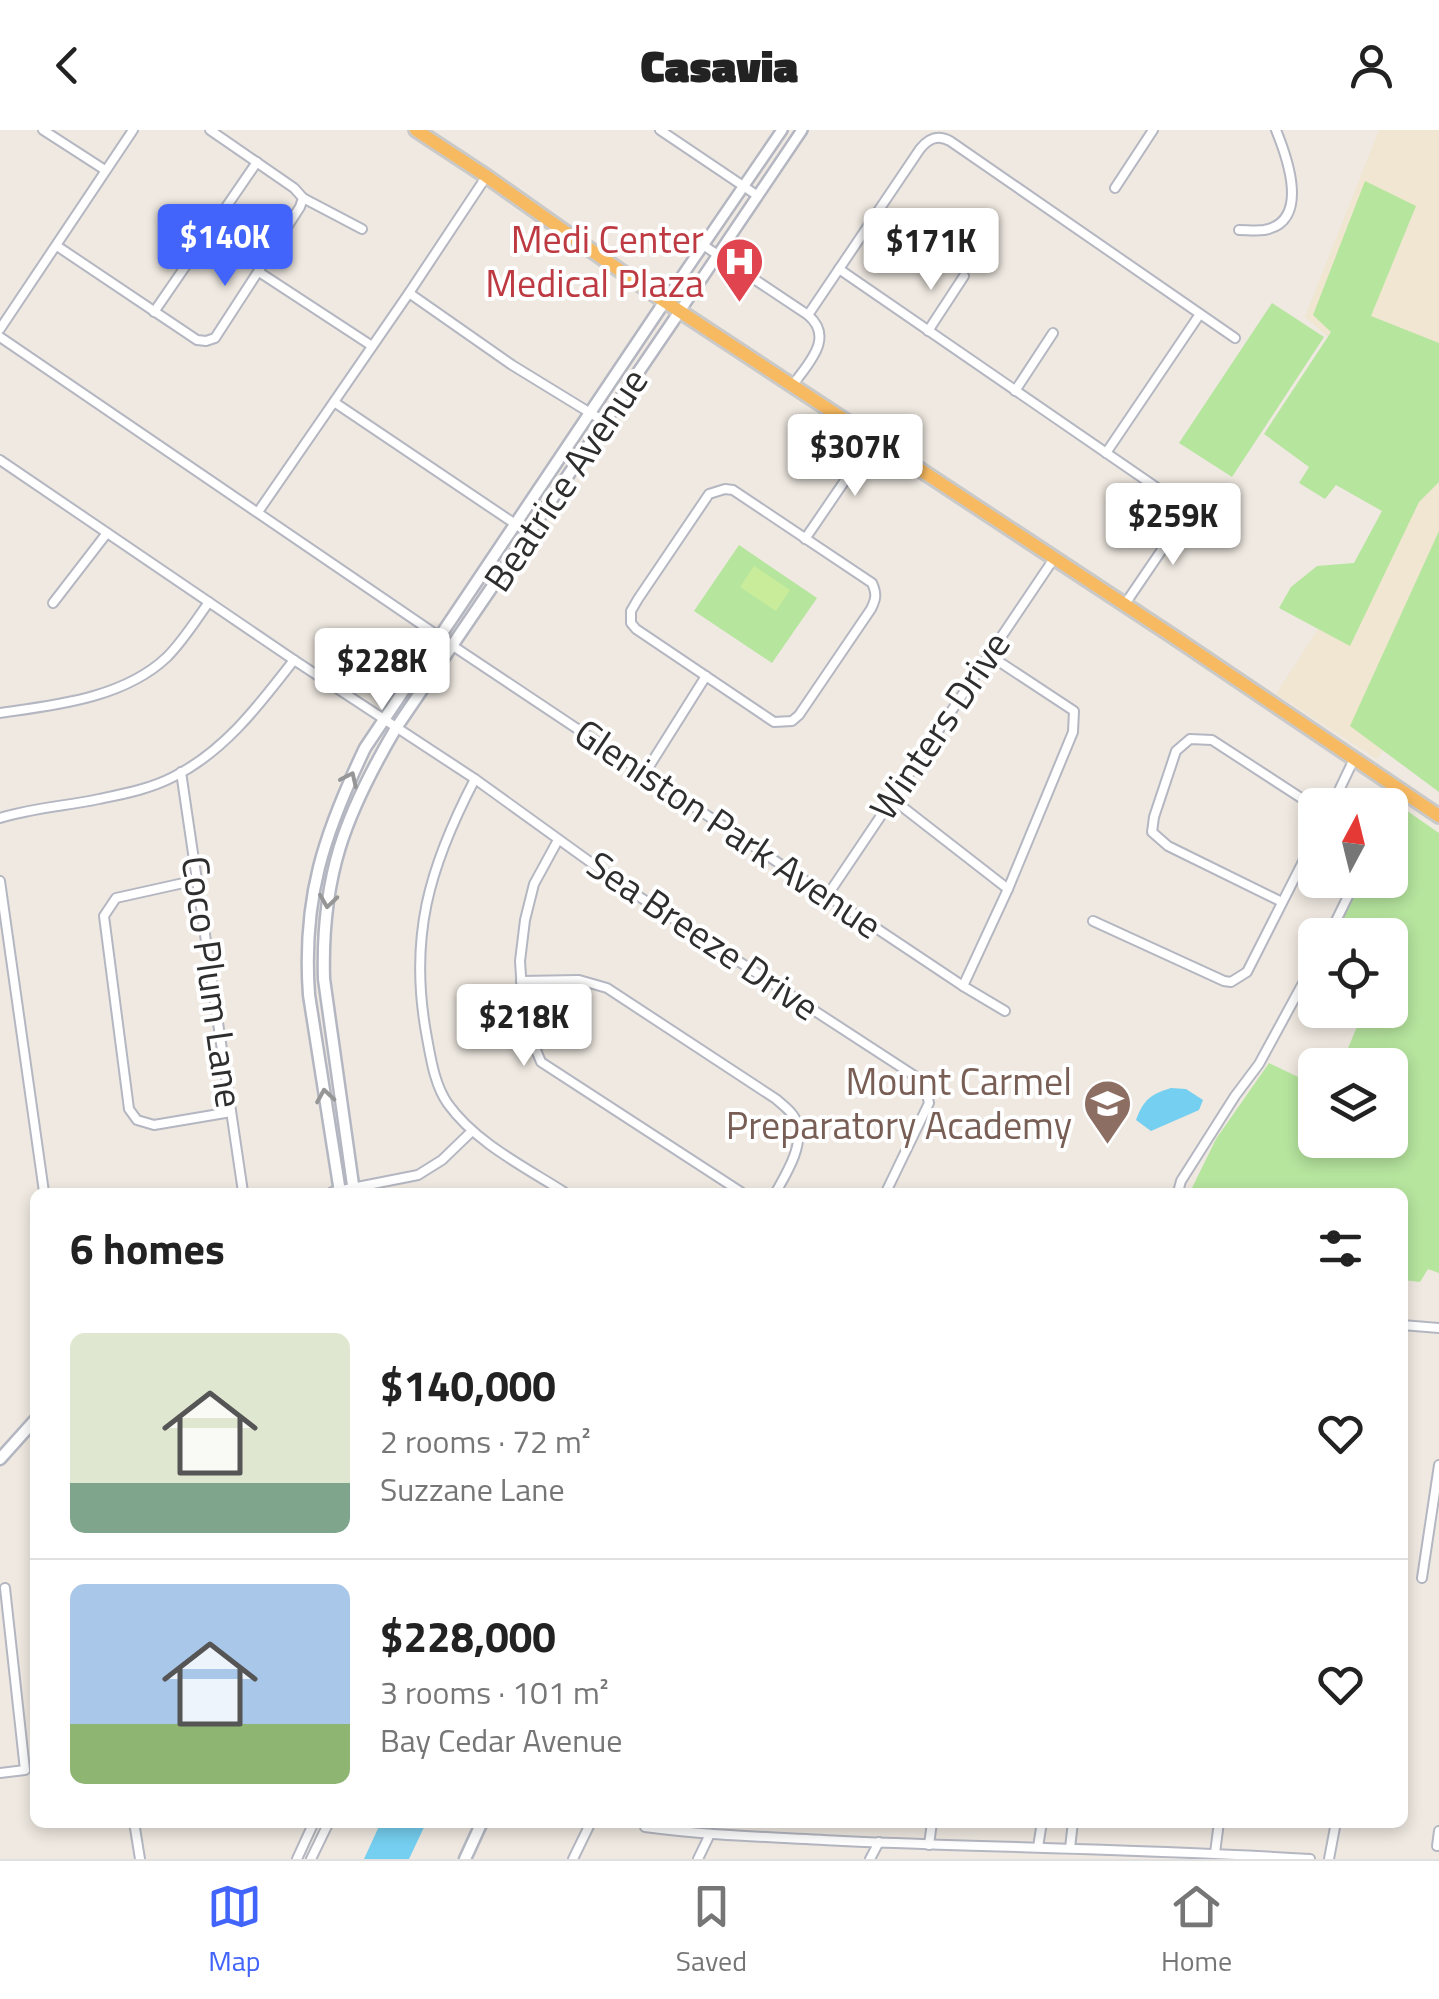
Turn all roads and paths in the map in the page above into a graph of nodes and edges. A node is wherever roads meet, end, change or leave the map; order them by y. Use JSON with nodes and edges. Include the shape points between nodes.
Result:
{"nodes":[{"id":1,"x":43,"y":130,"type":"edge"},
{"id":2,"x":133,"y":130,"type":"edge"},
{"id":3,"x":210,"y":130,"type":"edge"},
{"id":4,"x":416,"y":130,"type":"edge"},
{"id":5,"x":660,"y":130,"type":"edge"},
{"id":6,"x":782,"y":130,"type":"edge"},
{"id":7,"x":802,"y":130,"type":"edge"},
{"id":8,"x":1154,"y":130,"type":"edge"},
{"id":9,"x":1276,"y":130,"type":"edge"},
{"id":10,"x":257,"y":162,"type":"junction"},
{"id":11,"x":105,"y":170,"type":"junction"},
{"id":12,"x":486,"y":176,"type":"junction"},
{"id":13,"x":744,"y":186,"type":"junction"},
{"id":14,"x":1115,"y":188,"type":"dead end"},
{"id":15,"x":758,"y":196,"type":"junction"},
{"id":16,"x":302,"y":198,"type":"junction"},
{"id":17,"x":362,"y":229,"type":"dead end"},
{"id":18,"x":1240,"y":230,"type":"dead end"},
{"id":19,"x":57,"y":246,"type":"junction"},
{"id":20,"x":703,"y":246,"type":"junction"},
{"id":21,"x":718,"y":255,"type":"junction"},
{"id":22,"x":839,"y":269,"type":"junction"},
{"id":23,"x":259,"y":272,"type":"junction"},
{"id":24,"x":964,"y":276,"type":"dead end"},
{"id":25,"x":409,"y":294,"type":"junction"},
{"id":26,"x":665,"y":301,"type":"junction"},
{"id":27,"x":680,"y":311,"type":"junction"},
{"id":28,"x":154,"y":312,"type":"junction"},
{"id":29,"x":808,"y":314,"type":"junction"},
{"id":30,"x":1200,"y":314,"type":"junction"},
{"id":31,"x":0,"y":329,"type":"edge"},
{"id":32,"x":928,"y":331,"type":"junction"},
{"id":33,"x":1053,"y":334,"type":"dead end"},
{"id":34,"x":0,"y":337,"type":"edge"},
{"id":35,"x":1235,"y":338,"type":"dead end"},
{"id":36,"x":372,"y":346,"type":"junction"},
{"id":37,"x":793,"y":385,"type":"junction"},
{"id":38,"x":1015,"y":390,"type":"junction"},
{"id":39,"x":334,"y":402,"type":"junction"},
{"id":40,"x":590,"y":413,"type":"junction"},
{"id":41,"x":605,"y":422,"type":"junction"},
{"id":42,"x":874,"y":438,"type":"junction"},
{"id":43,"x":1106,"y":452,"type":"junction"},
{"id":44,"x":4,"y":463,"type":"edge"},
{"id":45,"x":0,"y":476,"type":"edge"},
{"id":46,"x":1189,"y":510,"type":"junction"},
{"id":47,"x":258,"y":512,"type":"junction"},
{"id":48,"x":516,"y":525,"type":"junction"},
{"id":49,"x":1211,"y":525,"type":"dead end"},
{"id":50,"x":107,"y":533,"type":"junction"},
{"id":51,"x":530,"y":534,"type":"junction"},
{"id":52,"x":805,"y":539,"type":"junction"},
{"id":53,"x":1054,"y":558,"type":"junction"},
{"id":54,"x":209,"y":602,"type":"junction"},
{"id":55,"x":53,"y":603,"type":"dead end"},
{"id":56,"x":1125,"y":604,"type":"junction"},
{"id":57,"x":439,"y":636,"type":"junction"},
{"id":58,"x":453,"y":646,"type":"junction"},
{"id":59,"x":988,"y":655,"type":"junction"},
{"id":60,"x":294,"y":660,"type":"junction"},
{"id":61,"x":706,"y":676,"type":"junction"},
{"id":62,"x":0,"y":713,"type":"edge"},
{"id":63,"x":384,"y":719,"type":"junction"},
{"id":64,"x":396,"y":728,"type":"junction"},
{"id":65,"x":1354,"y":759,"type":"junction"},
{"id":66,"x":182,"y":772,"type":"junction"},
{"id":67,"x":645,"y":773,"type":"junction"},
{"id":68,"x":475,"y":778,"type":"junction"},
{"id":69,"x":1340,"y":788,"type":"edge"},
{"id":70,"x":1397,"y":788,"type":"edge"},
{"id":71,"x":1408,"y":795,"type":"edge"},
{"id":72,"x":1298,"y":796,"type":"edge"},
{"id":73,"x":891,"y":798,"type":"junction"},
{"id":74,"x":1439,"y":816,"type":"edge"},
{"id":75,"x":0,"y":818,"type":"edge"},
{"id":76,"x":558,"y":840,"type":"junction"},
{"id":77,"x":1298,"y":871,"type":"edge"},
{"id":78,"x":0,"y":880,"type":"edge"},
{"id":79,"x":197,"y":880,"type":"junction"},
{"id":80,"x":1008,"y":888,"type":"junction"},
{"id":81,"x":827,"y":896,"type":"junction"},
{"id":82,"x":1282,"y":902,"type":"junction"},
{"id":83,"x":1093,"y":921,"type":"dead end"},
{"id":84,"x":521,"y":981,"type":"junction"},
{"id":85,"x":963,"y":986,"type":"junction"},
{"id":86,"x":1298,"y":992,"type":"edge"},
{"id":87,"x":1004,"y":1011,"type":"dead end"},
{"id":88,"x":231,"y":1112,"type":"junction"},
{"id":89,"x":472,"y":1131,"type":"junction"},
{"id":90,"x":43,"y":1188,"type":"edge"},
{"id":91,"x":241,"y":1188,"type":"edge"},
{"id":92,"x":339,"y":1188,"type":"edge"},
{"id":93,"x":354,"y":1188,"type":"edge"},
{"id":94,"x":366,"y":1188,"type":"edge"},
{"id":95,"x":558,"y":1188,"type":"edge"},
{"id":96,"x":735,"y":1188,"type":"edge"},
{"id":97,"x":778,"y":1188,"type":"edge"},
{"id":98,"x":888,"y":1188,"type":"edge"},
{"id":99,"x":1179,"y":1188,"type":"edge"},
{"id":100,"x":1408,"y":1326,"type":"edge"},
{"id":101,"x":1439,"y":1328,"type":"edge"},
{"id":102,"x":30,"y":1425,"type":"edge"},
{"id":103,"x":1,"y":1455,"type":"edge"},
{"id":104,"x":1439,"y":1466,"type":"edge"},
{"id":105,"x":1422,"y":1578,"type":"dead end"},
{"id":106,"x":5,"y":1588,"type":"dead end"},
{"id":107,"x":0,"y":1773,"type":"edge"},
{"id":108,"x":135,"y":1828,"type":"edge"},
{"id":109,"x":311,"y":1828,"type":"edge"},
{"id":110,"x":326,"y":1828,"type":"edge"},
{"id":111,"x":479,"y":1828,"type":"edge"},
{"id":112,"x":587,"y":1828,"type":"edge"},
{"id":113,"x":667,"y":1828,"type":"edge"},
{"id":114,"x":931,"y":1828,"type":"edge"},
{"id":115,"x":1042,"y":1828,"type":"edge"},
{"id":116,"x":1072,"y":1828,"type":"edge"},
{"id":117,"x":1218,"y":1828,"type":"edge"},
{"id":118,"x":1335,"y":1828,"type":"edge"},
{"id":119,"x":1439,"y":1831,"type":"edge"},
{"id":120,"x":710,"y":1834,"type":"junction"},
{"id":121,"x":878,"y":1842,"type":"junction"},
{"id":122,"x":929,"y":1845,"type":"junction"},
{"id":123,"x":1437,"y":1846,"type":"edge"},
{"id":124,"x":1042,"y":1847,"type":"junction"},
{"id":125,"x":1070,"y":1848,"type":"junction"},
{"id":126,"x":1216,"y":1853,"type":"junction"},
{"id":127,"x":1163,"y":1856,"type":"edge"},
{"id":128,"x":140,"y":1859,"type":"edge"},
{"id":129,"x":297,"y":1859,"type":"edge"},
{"id":130,"x":311,"y":1859,"type":"edge"},
{"id":131,"x":465,"y":1859,"type":"edge"},
{"id":132,"x":573,"y":1859,"type":"edge"},
{"id":133,"x":698,"y":1859,"type":"edge"},
{"id":134,"x":870,"y":1859,"type":"edge"},
{"id":135,"x":1042,"y":1859,"type":"edge"},
{"id":136,"x":1310,"y":1859,"type":"edge"},
{"id":137,"x":1330,"y":1859,"type":"edge"}],
"edges":[{"from":1,"to":11,"type":"street"},
{"from":2,"to":11,"type":"street"},
{"from":3,"to":10,"type":"street"},
{"from":4,"to":12,"type":"highway"},
{"from":5,"to":13,"type":"street"},
{"from":6,"to":13,"type":"street","name":"Beatrice Avenue"},
{"from":7,"to":15,"type":"street","name":"Beatrice Avenue"},
{"from":8,"to":14,"type":"street"},
{"from":9,"to":18,"type":"street","via":[[1292,178],[1290,207],[1271,228]]},
{"from":10,"to":16,"type":"street"},
{"from":10,"to":28,"type":"street"},
{"from":11,"to":19,"type":"street"},
{"from":12,"to":25,"type":"street"},
{"from":12,"to":26,"type":"highway"},
{"from":13,"to":15,"type":"street"},
{"from":13,"to":20,"type":"street","name":"Beatrice Avenue"},
{"from":15,"to":21,"type":"street","name":"Beatrice Avenue"},
{"from":16,"to":17,"type":"street"},
{"from":16,"to":23,"type":"street"},
{"from":19,"to":28,"type":"street"},
{"from":19,"to":31,"type":"street"},
{"from":20,"to":21,"type":"street"},
{"from":20,"to":26,"type":"street","name":"Beatrice Avenue"},
{"from":21,"to":27,"type":"street","name":"Beatrice Avenue"},
{"from":21,"to":29,"type":"street"},
{"from":22,"to":29,"type":"street"},
{"from":22,"to":30,"type":"street","via":[[920,149],[941,138]]},
{"from":22,"to":32,"type":"street"},
{"from":23,"to":28,"type":"street","via":[[206,342]]},
{"from":23,"to":36,"type":"street"},
{"from":24,"to":32,"type":"street"},
{"from":25,"to":36,"type":"street"},
{"from":25,"to":40,"type":"street"},
{"from":26,"to":27,"type":"highway"},
{"from":26,"to":40,"type":"main road","name":"Beatrice Avenue"},
{"from":27,"to":37,"type":"highway"},
{"from":27,"to":41,"type":"main road","name":"Beatrice Avenue"},
{"from":29,"to":37,"type":"street","via":[[820,342]]},
{"from":30,"to":35,"type":"street"},
{"from":30,"to":43,"type":"street"},
{"from":32,"to":38,"type":"street"},
{"from":33,"to":38,"type":"street"},
{"from":34,"to":47,"type":"street"},
{"from":36,"to":39,"type":"street"},
{"from":37,"to":42,"type":"highway"},
{"from":38,"to":43,"type":"street"},
{"from":39,"to":47,"type":"street"},
{"from":39,"to":48,"type":"street"},
{"from":40,"to":41,"type":"street"},
{"from":40,"to":48,"type":"main road","name":"Beatrice Avenue"},
{"from":41,"to":51,"type":"main road","name":"Beatrice Avenue"},
{"from":42,"to":52,"type":"street"},
{"from":42,"to":53,"type":"highway"},
{"from":43,"to":46,"type":"street"},
{"from":44,"to":45,"type":"street"},
{"from":44,"to":50,"type":"street","name":"Sea Breeze Drive"},
{"from":46,"to":49,"type":"street"},
{"from":46,"to":56,"type":"street"},
{"from":47,"to":57,"type":"street"},
{"from":48,"to":51,"type":"street"},
{"from":48,"to":57,"type":"main road","name":"Beatrice Avenue"},
{"from":50,"to":54,"type":"street","name":"Sea Breeze Drive"},
{"from":50,"to":55,"type":"street"},
{"from":51,"to":58,"type":"main road","name":"Beatrice Avenue"},
{"from":52,"to":61,"type":"street","via":[[872,583],[876,598],[799,715],[774,722]]},
{"from":52,"to":61,"type":"street","via":[[733,490],[710,494],[630,618],[636,629]]},
{"from":53,"to":56,"type":"highway"},
{"from":53,"to":59,"type":"street","name":"Winters Drive"},
{"from":54,"to":60,"type":"street","name":"Sea Breeze Drive"},
{"from":54,"to":62,"type":"street","via":[[168,656],[134,681],[93,696]]},
{"from":56,"to":65,"type":"highway"},
{"from":57,"to":58,"type":"street","name":"Gleniston Park Avenue"},
{"from":57,"to":63,"type":"main road","name":"Beatrice Avenue"},
{"from":58,"to":64,"type":"main road","name":"Beatrice Avenue"},
{"from":58,"to":67,"type":"street","name":"Gleniston Park Avenue"},
{"from":59,"to":73,"type":"street","name":"Winters Drive"},
{"from":59,"to":80,"type":"street","via":[[1074,711],[1073,732]]},
{"from":60,"to":63,"type":"street","name":"Sea Breeze Drive"},
{"from":60,"to":66,"type":"street","via":[[248,718]]},
{"from":61,"to":67,"type":"street"},
{"from":63,"to":64,"type":"street","name":"Sea Breeze Drive"},
{"from":92,"to":63,"type":"main road","name":"Beatrice Avenue","one_way":true,"via":[[309,995],[309,916],[338,805]]},
{"from":64,"to":68,"type":"street","name":"Sea Breeze Drive"},
{"from":64,"to":93,"type":"main road","name":"Beatrice Avenue","one_way":true,"via":[[348,820],[327,899],[324,978]]},
{"from":65,"to":69,"type":"street"},
{"from":65,"to":70,"type":"highway"},
{"from":66,"to":75,"type":"street","via":[[131,792]]},
{"from":66,"to":79,"type":"street","name":"Coco Plum Lane"},
{"from":67,"to":81,"type":"street","name":"Gleniston Park Avenue"},
{"from":68,"to":76,"type":"street","name":"Sea Breeze Drive"},
{"from":68,"to":89,"type":"street","via":[[436,865],[420,955],[434,1072],[446,1101]]},
{"from":71,"to":74,"type":"highway"},
{"from":72,"to":82,"type":"street","via":[[1212,740],[1190,740],[1176,752],[1154,818],[1152,832],[1168,846]]},
{"from":73,"to":80,"type":"street"},
{"from":73,"to":81,"type":"street","name":"Winters Drive"},
{"from":76,"to":84,"type":"street","via":[[524,920]]},
{"from":76,"to":98,"type":"street","name":"Sea Breeze Drive","via":[[924,1082],[929,1103]]},
{"from":77,"to":82,"type":"street"},
{"from":78,"to":90,"type":"street"},
{"from":79,"to":88,"type":"street","name":"Coco Plum Lane"},
{"from":79,"to":88,"type":"street","via":[[116,898],[104,916],[130,1108],[154,1126]]},
{"from":80,"to":85,"type":"street"},
{"from":81,"to":85,"type":"street","name":"Gleniston Park Avenue"},
{"from":82,"to":83,"type":"street","via":[[1247,972],[1231,982]]},
{"from":84,"to":96,"type":"street","via":[[524,1020],[541,1062]]},
{"from":84,"to":97,"type":"street","via":[[579,980],[606,988],[776,1099],[798,1125]]},
{"from":85,"to":87,"type":"street","name":"Gleniston Park Avenue"},
{"from":86,"to":99,"type":"street"},
{"from":88,"to":91,"type":"street","name":"Coco Plum Lane"},
{"from":89,"to":94,"type":"street","via":[[418,1175]]},
{"from":89,"to":95,"type":"street"},
{"from":100,"to":101,"type":"street"},
{"from":102,"to":103,"type":"main road"},
{"from":104,"to":105,"type":"street"},
{"from":106,"to":107,"type":"street","via":[[25,1770]]},
{"from":108,"to":128,"type":"street"},
{"from":109,"to":129,"type":"street"},
{"from":110,"to":130,"type":"street"},
{"from":111,"to":131,"type":"main road"},
{"from":112,"to":132,"type":"street"},
{"from":113,"to":120,"type":"street"},
{"from":114,"to":122,"type":"street"},
{"from":115,"to":124,"type":"street"},
{"from":116,"to":125,"type":"street"},
{"from":117,"to":126,"type":"street"},
{"from":118,"to":137,"type":"street"},
{"from":119,"to":123,"type":"street"},
{"from":120,"to":121,"type":"street"},
{"from":120,"to":133,"type":"street"},
{"from":121,"to":122,"type":"street"},
{"from":121,"to":134,"type":"street"},
{"from":122,"to":124,"type":"street"},
{"from":124,"to":125,"type":"street"},
{"from":124,"to":135,"type":"street"},
{"from":125,"to":127,"type":"street"},
{"from":126,"to":127,"type":"street"},
{"from":126,"to":136,"type":"street"}]}
